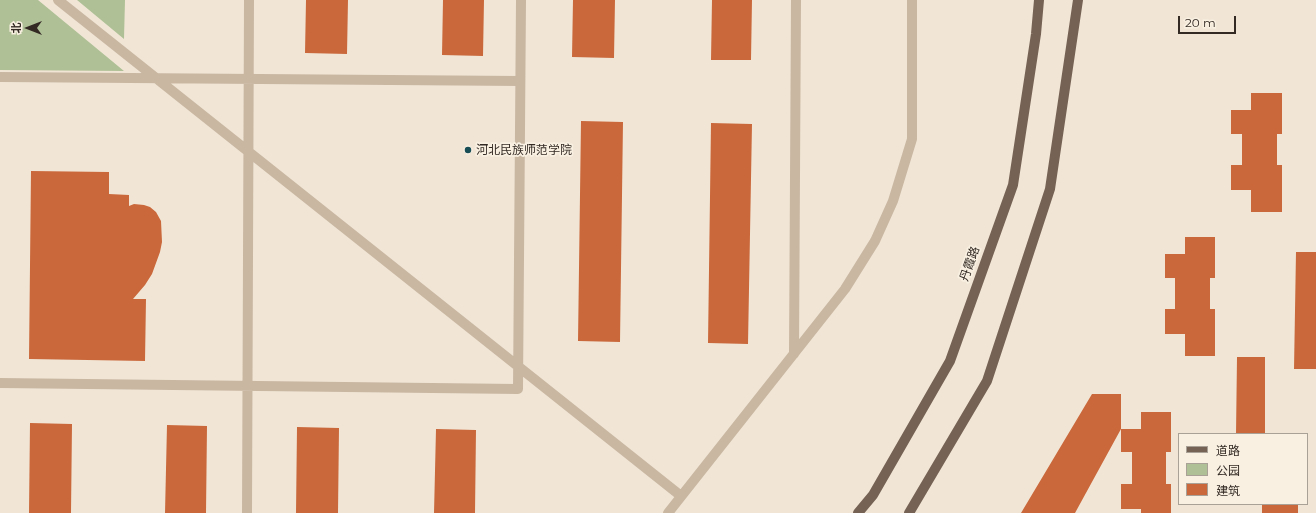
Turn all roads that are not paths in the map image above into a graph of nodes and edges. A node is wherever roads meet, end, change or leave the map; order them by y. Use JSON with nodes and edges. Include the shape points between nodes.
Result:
{"nodes":[{"id":1,"x":58,"y":0,"type":"edge"},
{"id":2,"x":249,"y":0,"type":"edge"},
{"id":3,"x":521,"y":0,"type":"edge"},
{"id":4,"x":796,"y":0,"type":"edge"},
{"id":5,"x":912,"y":0,"type":"edge"},
{"id":6,"x":1039,"y":0,"type":"edge"},
{"id":7,"x":1078,"y":0,"type":"edge"},
{"id":8,"x":0,"y":78,"type":"edge"},
{"id":9,"x":157,"y":79,"type":"junction"},
{"id":10,"x":249,"y":79,"type":"junction"},
{"id":11,"x":520,"y":81,"type":"junction"},
{"id":12,"x":248,"y":151,"type":"junction"},
{"id":13,"x":794,"y":354,"type":"junction"},
{"id":14,"x":518,"y":365,"type":"junction"},
{"id":15,"x":0,"y":383,"type":"edge"},
{"id":16,"x":247,"y":386,"type":"junction"},
{"id":17,"x":681,"y":496,"type":"junction"},
{"id":18,"x":247,"y":513,"type":"edge"},
{"id":19,"x":668,"y":513,"type":"edge"},
{"id":20,"x":858,"y":513,"type":"edge"},
{"id":21,"x":909,"y":513,"type":"edge"}],
"edges":[{"from":1,"to":9,"type":"lane"},
{"from":2,"to":10,"type":"lane"},
{"from":3,"to":11,"type":"lane"},
{"from":4,"to":13,"type":"lane"},
{"from":5,"to":13,"type":"lane","via":[[912,139],[893,201],[875,241],[845,289]]},
{"from":6,"to":20,"type":"main road","name":"丹霞路","via":[[1013,185],[950,361],[873,494]]},
{"from":7,"to":21,"type":"main road","via":[[1050,189],[987,381]]},
{"from":8,"to":9,"type":"lane"},
{"from":9,"to":10,"type":"lane"},
{"from":9,"to":12,"type":"lane"},
{"from":10,"to":11,"type":"lane"},
{"from":10,"to":12,"type":"lane"},
{"from":11,"to":14,"type":"lane"},
{"from":12,"to":14,"type":"lane"},
{"from":12,"to":16,"type":"lane"},
{"from":13,"to":17,"type":"lane"},
{"from":14,"to":16,"type":"lane","via":[[518,389]]},
{"from":14,"to":17,"type":"lane"},
{"from":15,"to":16,"type":"lane"},
{"from":16,"to":18,"type":"lane"},
{"from":17,"to":19,"type":"lane"}]}
